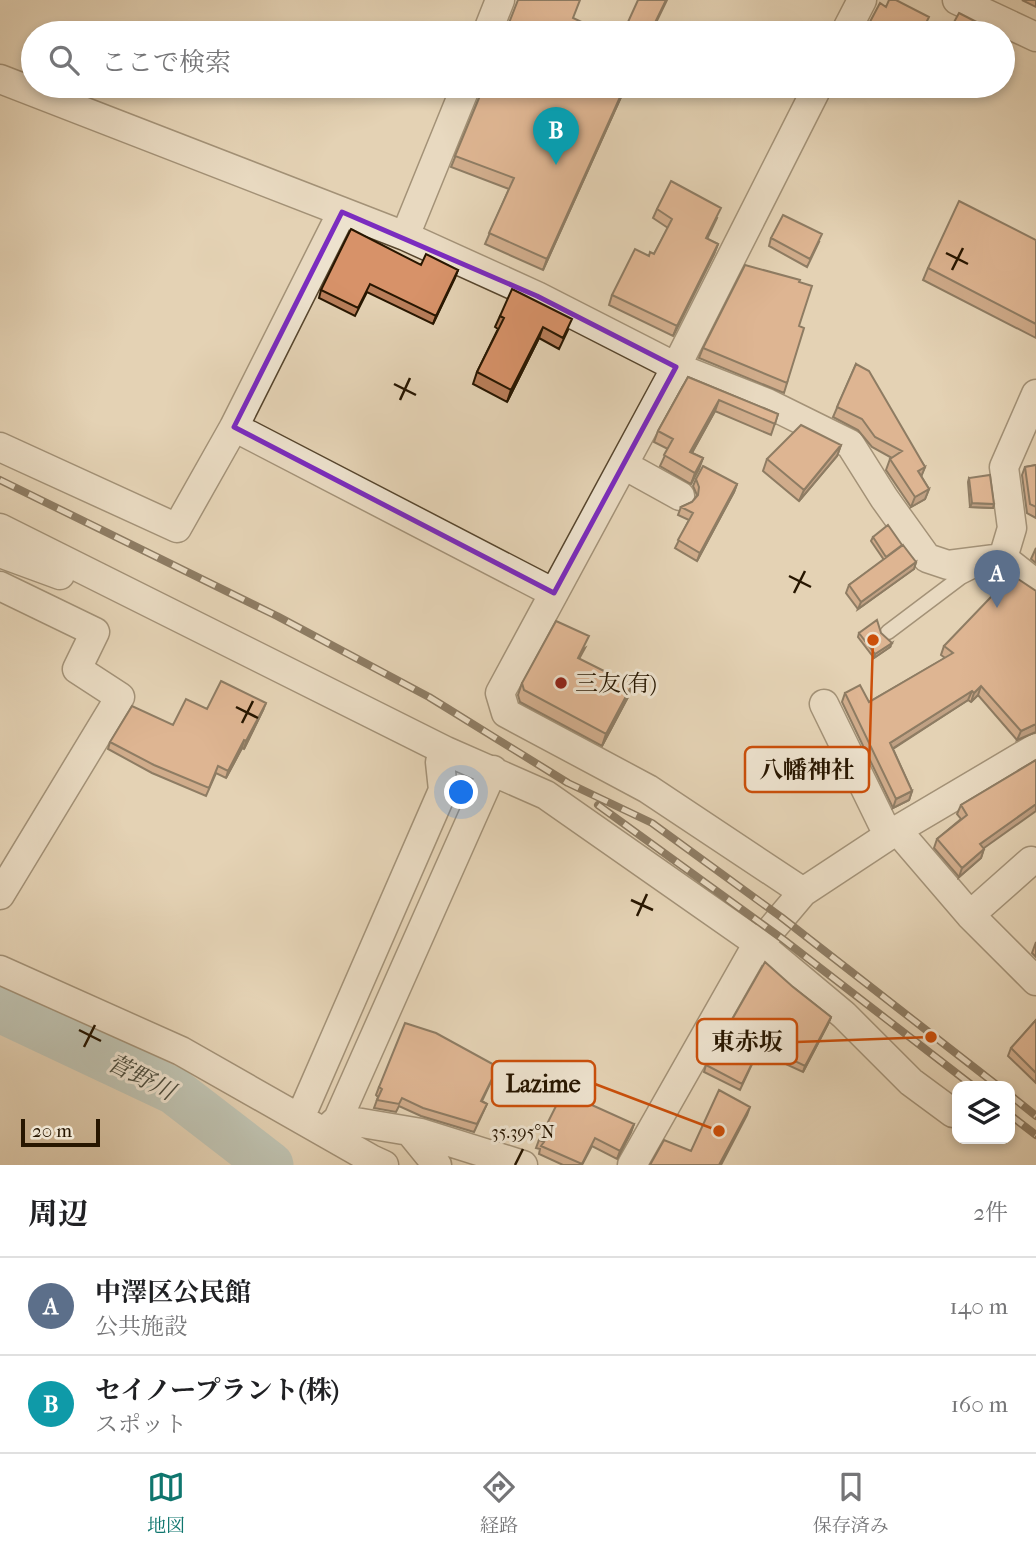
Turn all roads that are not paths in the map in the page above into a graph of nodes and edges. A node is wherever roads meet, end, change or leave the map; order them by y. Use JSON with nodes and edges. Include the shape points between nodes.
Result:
{"nodes":[{"id":1,"x":500,"y":0,"type":"edge"},
{"id":2,"x":862,"y":0,"type":"edge"},
{"id":3,"x":957,"y":0,"type":"edge"},
{"id":4,"x":492,"y":21,"type":"edge"},
{"id":5,"x":851,"y":21,"type":"edge"},
{"id":6,"x":1002,"y":21,"type":"edge"},
{"id":7,"x":1015,"y":27,"type":"edge"},
{"id":8,"x":1036,"y":37,"type":"edge"},
{"id":9,"x":0,"y":79,"type":"edge"},
{"id":10,"x":21,"y":87,"type":"edge"},
{"id":11,"x":49,"y":98,"type":"edge"},
{"id":12,"x":461,"y":98,"type":"edge"},
{"id":13,"x":812,"y":98,"type":"edge"},
{"id":14,"x":342,"y":212,"type":"junction"},
{"id":15,"x":405,"y":236,"type":"junction"},
{"id":16,"x":676,"y":368,"type":"junction"},
{"id":17,"x":1036,"y":395,"type":"edge"},
{"id":18,"x":234,"y":427,"type":"junction"},
{"id":19,"x":0,"y":447,"type":"edge"},
{"id":20,"x":624,"y":465,"type":"junction"},
{"id":21,"x":680,"y":496,"type":"dead end"},
{"id":22,"x":0,"y":528,"type":"edge"},
{"id":23,"x":0,"y":553,"type":"edge"},
{"id":24,"x":1003,"y":558,"type":"junction"},
{"id":25,"x":93,"y":574,"type":"junction"},
{"id":26,"x":1036,"y":584,"type":"edge"},
{"id":27,"x":0,"y":586,"type":"edge"},
{"id":28,"x":554,"y":593,"type":"junction"},
{"id":29,"x":888,"y":632,"type":"dead end"},
{"id":30,"x":824,"y":704,"type":"dead end"},
{"id":31,"x":1036,"y":748,"type":"edge"},
{"id":32,"x":446,"y":751,"type":"junction"},
{"id":33,"x":493,"y":770,"type":"junction"},
{"id":34,"x":893,"y":833,"type":"junction"},
{"id":35,"x":1031,"y":861,"type":"dead end"},
{"id":36,"x":803,"y":892,"type":"junction"},
{"id":37,"x":0,"y":895,"type":"edge"},
{"id":38,"x":970,"y":915,"type":"junction"},
{"id":39,"x":759,"y":944,"type":"junction"},
{"id":40,"x":0,"y":970,"type":"edge"},
{"id":41,"x":1036,"y":981,"type":"edge"},
{"id":42,"x":952,"y":1112,"type":"edge"},
{"id":43,"x":300,"y":1118,"type":"junction"},
{"id":44,"x":331,"y":1126,"type":"junction"},
{"id":45,"x":410,"y":1132,"type":"junction"},
{"id":46,"x":384,"y":1165,"type":"edge"},
{"id":47,"x":437,"y":1165,"type":"edge"},
{"id":48,"x":523,"y":1165,"type":"edge"},
{"id":49,"x":632,"y":1165,"type":"edge"}],
"edges":[{"from":1,"to":4,"type":"street"},
{"from":2,"to":5,"type":"street"},
{"from":3,"to":6,"type":"street"},
{"from":7,"to":8,"type":"street"},
{"from":9,"to":10,"type":"street"},
{"from":11,"to":14,"type":"street"},
{"from":12,"to":15,"type":"street"},
{"from":13,"to":16,"type":"street"},
{"from":14,"to":15,"type":"street"},
{"from":14,"to":18,"type":"street"},
{"from":15,"to":16,"type":"street","via":[[537,296]]},
{"from":16,"to":20,"type":"street"},
{"from":16,"to":24,"type":"street","via":[[767,402],[850,444],[927,558],[948,565]]},
{"from":17,"to":24,"type":"street","via":[[1004,467],[1012,528]]},
{"from":18,"to":19,"type":"street","via":[[177,528]]},
{"from":18,"to":28,"type":"street"},
{"from":20,"to":21,"type":"street"},
{"from":20,"to":28,"type":"street"},
{"from":22,"to":25,"type":"street"},
{"from":23,"to":25,"type":"street","via":[[67,578]]},
{"from":24,"to":26,"type":"street"},
{"from":24,"to":29,"type":"lane","via":[[961,577]]},
{"from":25,"to":32,"type":"street"},
{"from":27,"to":37,"type":"street","via":[[95,632],[77,669],[120,697]]},
{"from":28,"to":36,"type":"street","via":[[500,693],[506,713],[648,789]]},
{"from":30,"to":34,"type":"street"},
{"from":31,"to":34,"type":"street"},
{"from":32,"to":33,"type":"street"},
{"from":32,"to":43,"type":"street","via":[[440,762],[443,790]]},
{"from":33,"to":39,"type":"street","via":[[546,795]]},
{"from":33,"to":44,"type":"street"},
{"from":34,"to":36,"type":"street"},
{"from":34,"to":38,"type":"street"},
{"from":35,"to":38,"type":"street"},
{"from":36,"to":39,"type":"street"},
{"from":38,"to":41,"type":"street"},
{"from":39,"to":42,"type":"street","via":[[844,1015],[911,1082]]},
{"from":39,"to":49,"type":"street"},
{"from":40,"to":43,"type":"street","via":[[181,1051]]},
{"from":43,"to":44,"type":"street"},
{"from":44,"to":45,"type":"street"},
{"from":44,"to":46,"type":"street"},
{"from":45,"to":47,"type":"street"},
{"from":45,"to":48,"type":"street"}]}
